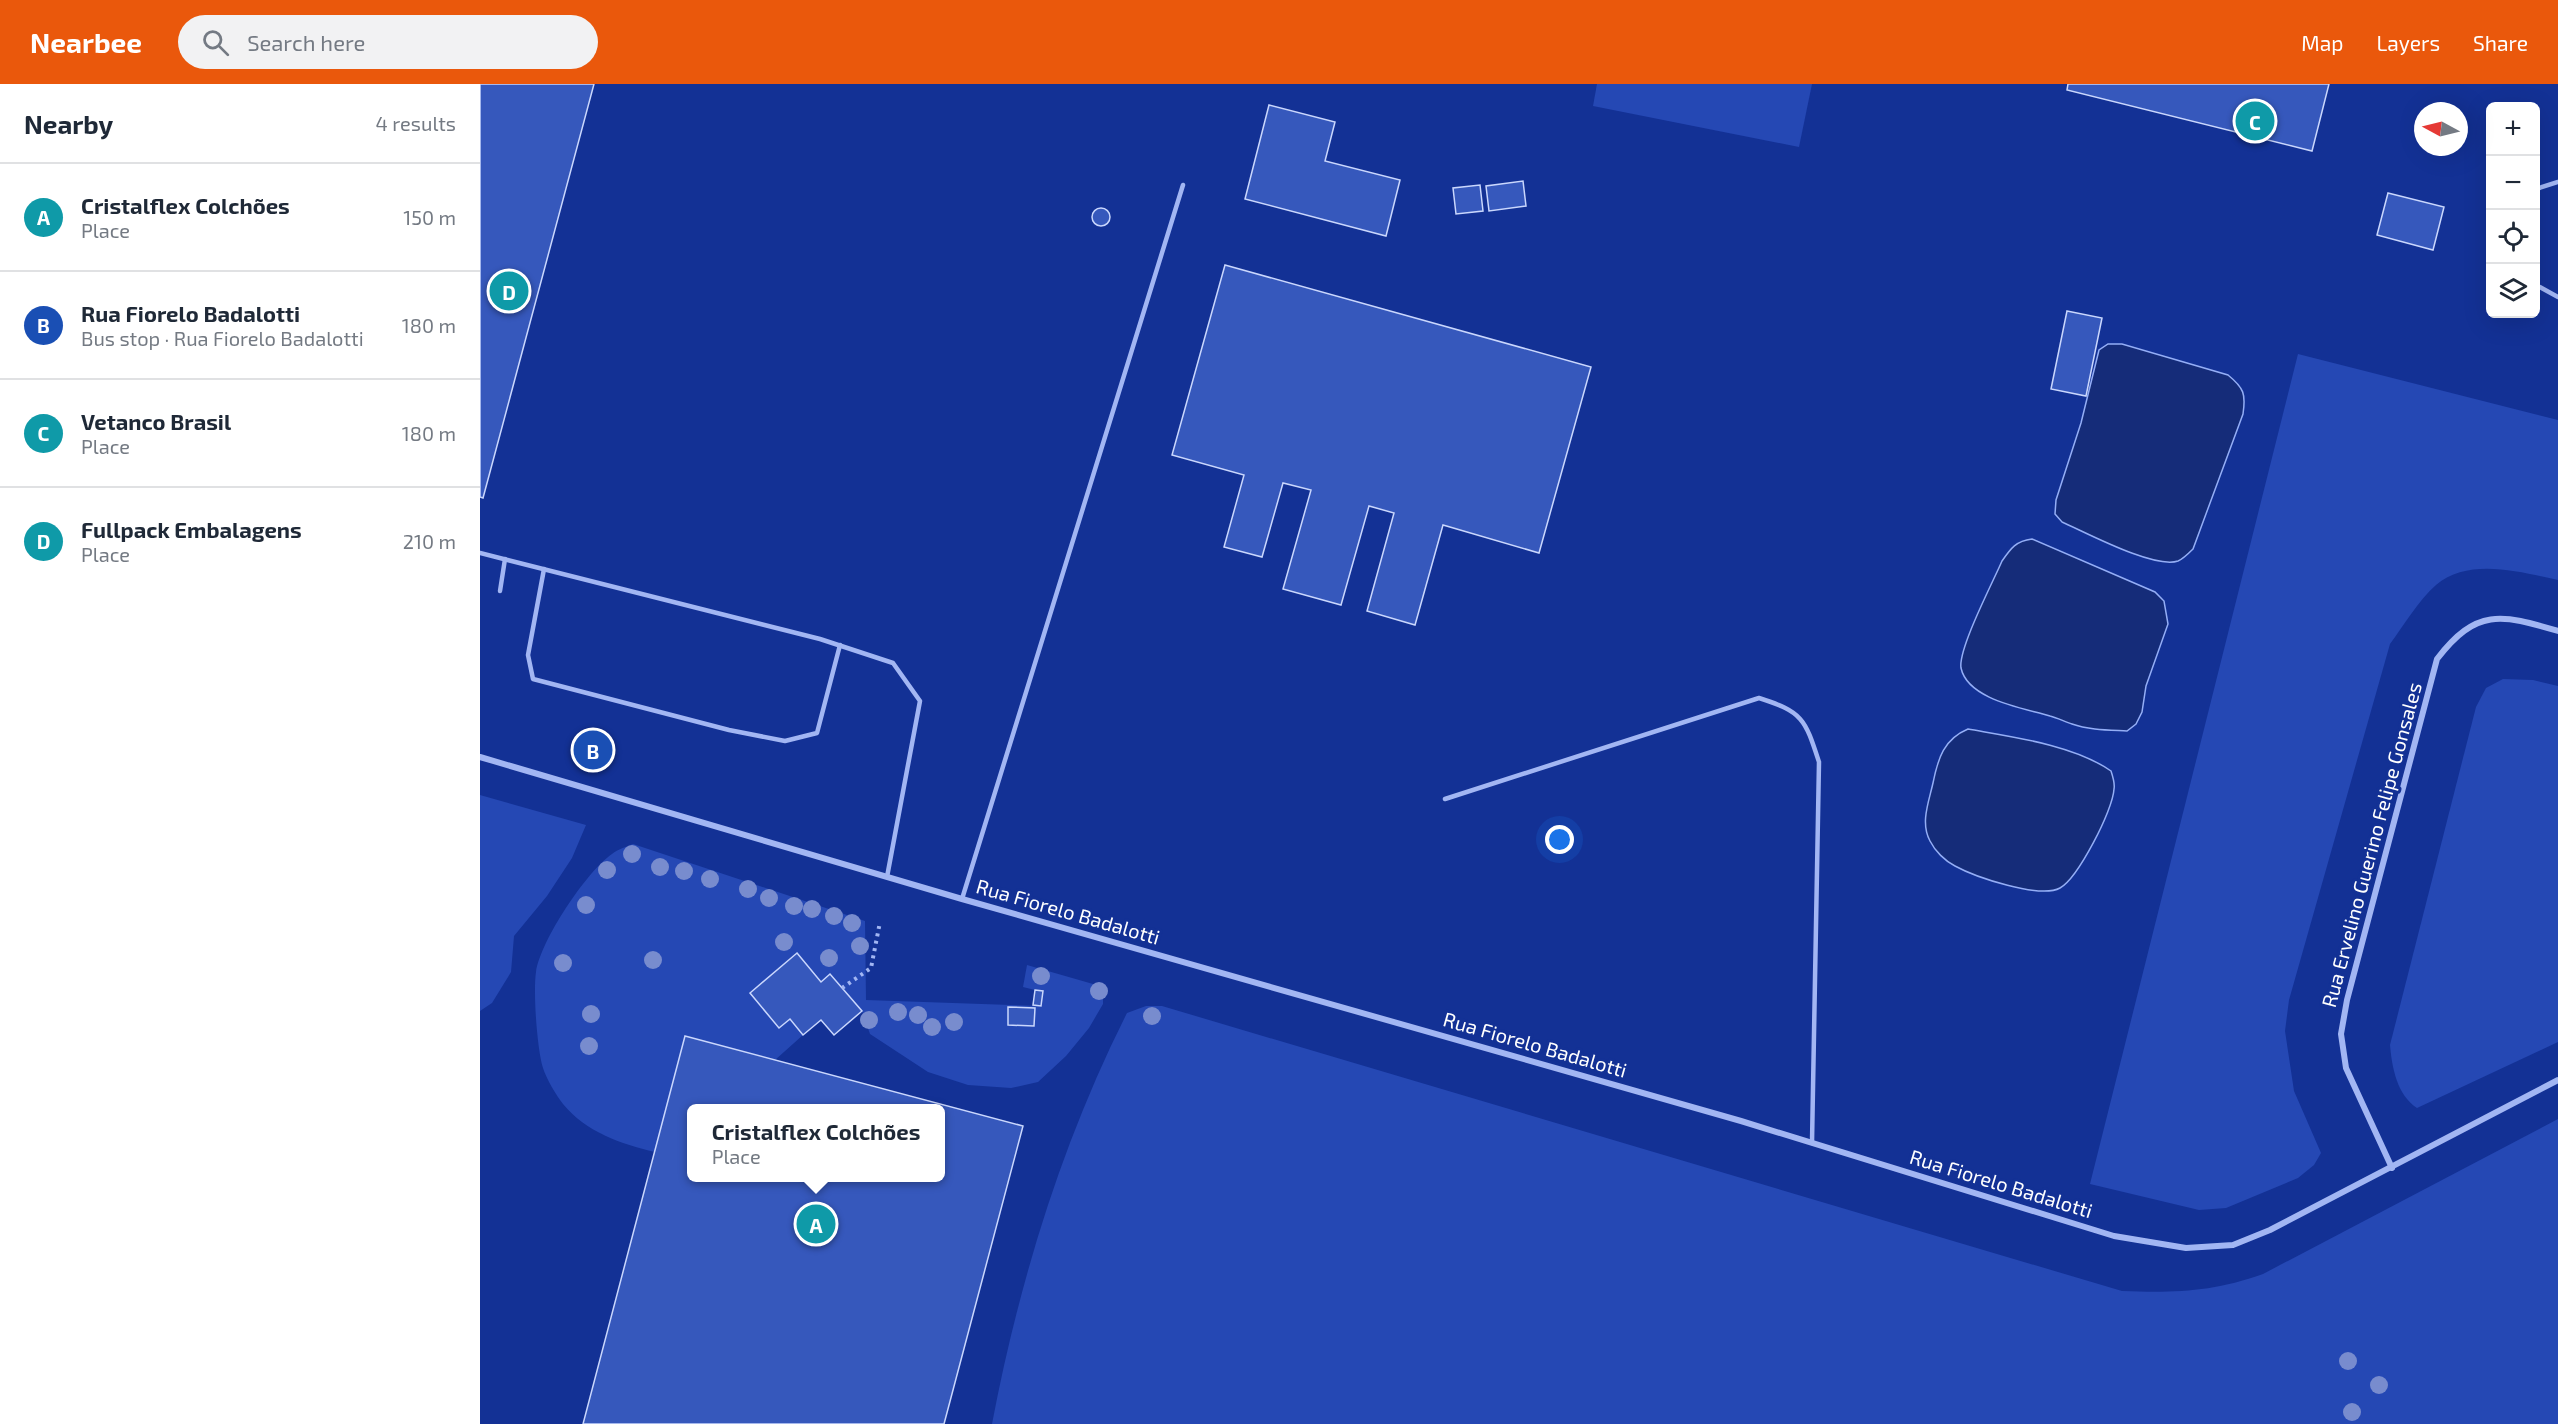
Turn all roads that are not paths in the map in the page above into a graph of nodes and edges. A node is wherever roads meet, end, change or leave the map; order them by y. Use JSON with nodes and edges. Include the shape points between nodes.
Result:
{"nodes":[{"id":1,"x":2558,"y":182,"type":"edge"},
{"id":2,"x":1183,"y":185,"type":"dead end"},
{"id":3,"x":2540,"y":187,"type":"edge"},
{"id":4,"x":2540,"y":288,"type":"edge"},
{"id":5,"x":2558,"y":297,"type":"edge"},
{"id":6,"x":480,"y":553,"type":"edge"},
{"id":7,"x":505,"y":559,"type":"junction"},
{"id":8,"x":544,"y":569,"type":"junction"},
{"id":9,"x":500,"y":591,"type":"dead end"},
{"id":10,"x":2558,"y":630,"type":"edge"},
{"id":11,"x":840,"y":645,"type":"junction"},
{"id":12,"x":480,"y":757,"type":"edge"},
{"id":13,"x":1445,"y":799,"type":"dead end"},
{"id":14,"x":887,"y":877,"type":"junction"},
{"id":15,"x":962,"y":899,"type":"junction"},
{"id":16,"x":2558,"y":1080,"type":"edge"},
{"id":17,"x":1812,"y":1143,"type":"junction"},
{"id":18,"x":2392,"y":1168,"type":"junction"}],
"edges":[{"from":1,"to":3,"type":"lane"},
{"from":2,"to":15,"type":"lane"},
{"from":4,"to":5,"type":"lane"},
{"from":6,"to":7,"type":"lane"},
{"from":7,"to":8,"type":"lane"},
{"from":7,"to":9,"type":"lane"},
{"from":8,"to":11,"type":"lane"},
{"from":8,"to":11,"type":"lane","via":[[528,655],[533,679],[652,711],[785,741],[817,734]]},
{"from":10,"to":18,"type":"street","name":"Rua Ervelino Guerino Felipe Gonsales","via":[[2496,618],[2474,623],[2453,639],[2437,659],[2341,1034],[2346,1068]]},
{"from":11,"to":14,"type":"lane","via":[[893,663],[920,701]]},
{"from":12,"to":14,"type":"street","name":"Rua Fiorelo Badalotti"},
{"from":13,"to":17,"type":"lane","via":[[1759,698],[1789,708],[1808,728],[1819,762]]},
{"from":14,"to":15,"type":"street","name":"Rua Fiorelo Badalotti"},
{"from":15,"to":17,"type":"street","name":"Rua Fiorelo Badalotti"},
{"from":16,"to":18,"type":"street","name":"Rua Fiorelo Badalotti"},
{"from":17,"to":18,"type":"street","name":"Rua Fiorelo Badalotti","via":[[2114,1236],[2186,1248],[2242,1242]]}]}
